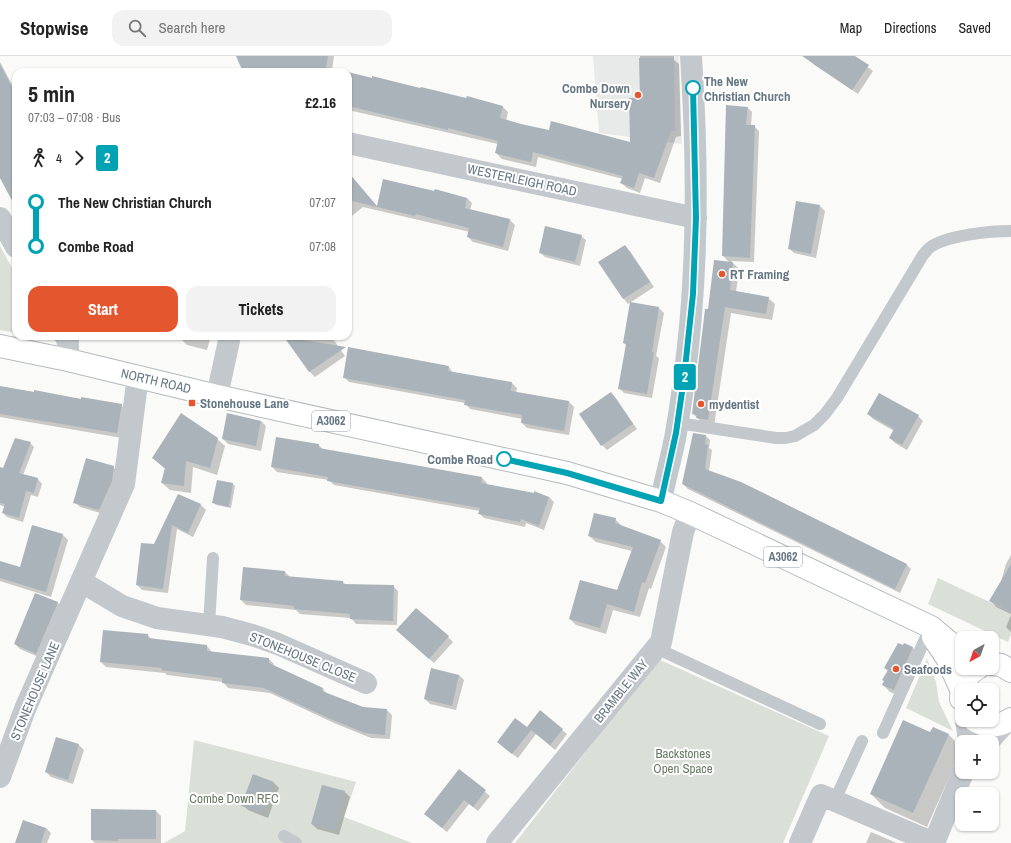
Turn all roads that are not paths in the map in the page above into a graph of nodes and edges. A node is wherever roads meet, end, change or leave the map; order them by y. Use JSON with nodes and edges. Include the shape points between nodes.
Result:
{"nodes":[{"id":1,"x":691,"y":56,"type":"edge"},
{"id":2,"x":352,"y":144,"type":"edge"},
{"id":3,"x":0,"y":218,"type":"edge"},
{"id":4,"x":696,"y":218,"type":"junction"},
{"id":5,"x":1011,"y":231,"type":"edge"},
{"id":6,"x":12,"y":240,"type":"edge"},
{"id":7,"x":229,"y":340,"type":"edge"},
{"id":8,"x":68,"y":343,"type":"edge"},
{"id":9,"x":0,"y":346,"type":"edge"},
{"id":10,"x":138,"y":376,"type":"junction"},
{"id":11,"x":217,"y":396,"type":"junction"},
{"id":12,"x":678,"y":423,"type":"junction"},
{"id":13,"x":661,"y":501,"type":"junction"},
{"id":14,"x":690,"y":513,"type":"junction"},
{"id":15,"x":213,"y":558,"type":"dead end"},
{"id":16,"x":82,"y":582,"type":"junction"},
{"id":17,"x":209,"y":625,"type":"junction"},
{"id":18,"x":930,"y":630,"type":"junction"},
{"id":19,"x":656,"y":648,"type":"junction"},
{"id":20,"x":955,"y":648,"type":"edge"},
{"id":21,"x":366,"y":683,"type":"dead end"},
{"id":22,"x":957,"y":683,"type":"edge"},
{"id":23,"x":1008,"y":721,"type":"edge"},
{"id":24,"x":820,"y":724,"type":"dead end"},
{"id":25,"x":883,"y":733,"type":"dead end"},
{"id":26,"x":995,"y":735,"type":"edge"},
{"id":27,"x":862,"y":741,"type":"dead end"},
{"id":28,"x":0,"y":777,"type":"edge"},
{"id":29,"x":962,"y":779,"type":"edge"},
{"id":30,"x":835,"y":800,"type":"junction"},
{"id":31,"x":284,"y":836,"type":"dead end"},
{"id":32,"x":296,"y":843,"type":"edge"},
{"id":33,"x":497,"y":843,"type":"edge"},
{"id":34,"x":800,"y":843,"type":"edge"},
{"id":35,"x":934,"y":843,"type":"edge"}],
"edges":[{"from":1,"to":4,"type":"street"},
{"from":2,"to":4,"type":"street","name":"WESTERLEIGH ROAD"},
{"from":3,"to":6,"type":"street"},
{"from":4,"to":12,"type":"street","via":[[693,294]]},
{"from":5,"to":12,"type":"lane","via":[[956,238],[931,247],[916,266],[837,398],[825,414],[808,429],[795,436],[776,438]]},
{"from":7,"to":11,"type":"street"},
{"from":8,"to":9,"type":"main road","name":"NORTH ROAD","number":"A3062"},
{"from":8,"to":10,"type":"main road","name":"NORTH ROAD","number":"A3062"},
{"from":10,"to":11,"type":"main road","name":"NORTH ROAD","number":"A3062"},
{"from":10,"to":16,"type":"street","name":"STONEHOUSE LANE","via":[[124,484]]},
{"from":11,"to":13,"type":"main road","name":"NORTH ROAD","number":"A3062","via":[[567,473]]},
{"from":12,"to":13,"type":"street"},
{"from":13,"to":14,"type":"main road","number":"A3062"},
{"from":14,"to":18,"type":"main road","number":"A3062","via":[[904,614]]},
{"from":14,"to":19,"type":"street","name":"BRAMBLE WAY","via":[[683,532],[661,642]]},
{"from":15,"to":17,"type":"lane"},
{"from":16,"to":17,"type":"street","name":"STONEHOUSE CLOSE","via":[[122,606],[157,618]]},
{"from":16,"to":28,"type":"street","name":"STONEHOUSE LANE","via":[[25,709]]},
{"from":17,"to":21,"type":"street","name":"STONEHOUSE CLOSE","via":[[272,642]]},
{"from":18,"to":20,"type":"main road","number":"A3062"},
{"from":18,"to":22,"type":"main road","number":"A3062","via":[[947,658]]},
{"from":18,"to":25,"type":"lane"},
{"from":19,"to":24,"type":"lane"},
{"from":19,"to":33,"type":"street","name":"BRAMBLE WAY"},
{"from":23,"to":26,"type":"street"},
{"from":27,"to":30,"type":"lane"},
{"from":29,"to":35,"type":"street"},
{"from":30,"to":34,"type":"street","via":[[821,795]]},
{"from":30,"to":35,"type":"street"},
{"from":31,"to":32,"type":"lane"}]}
